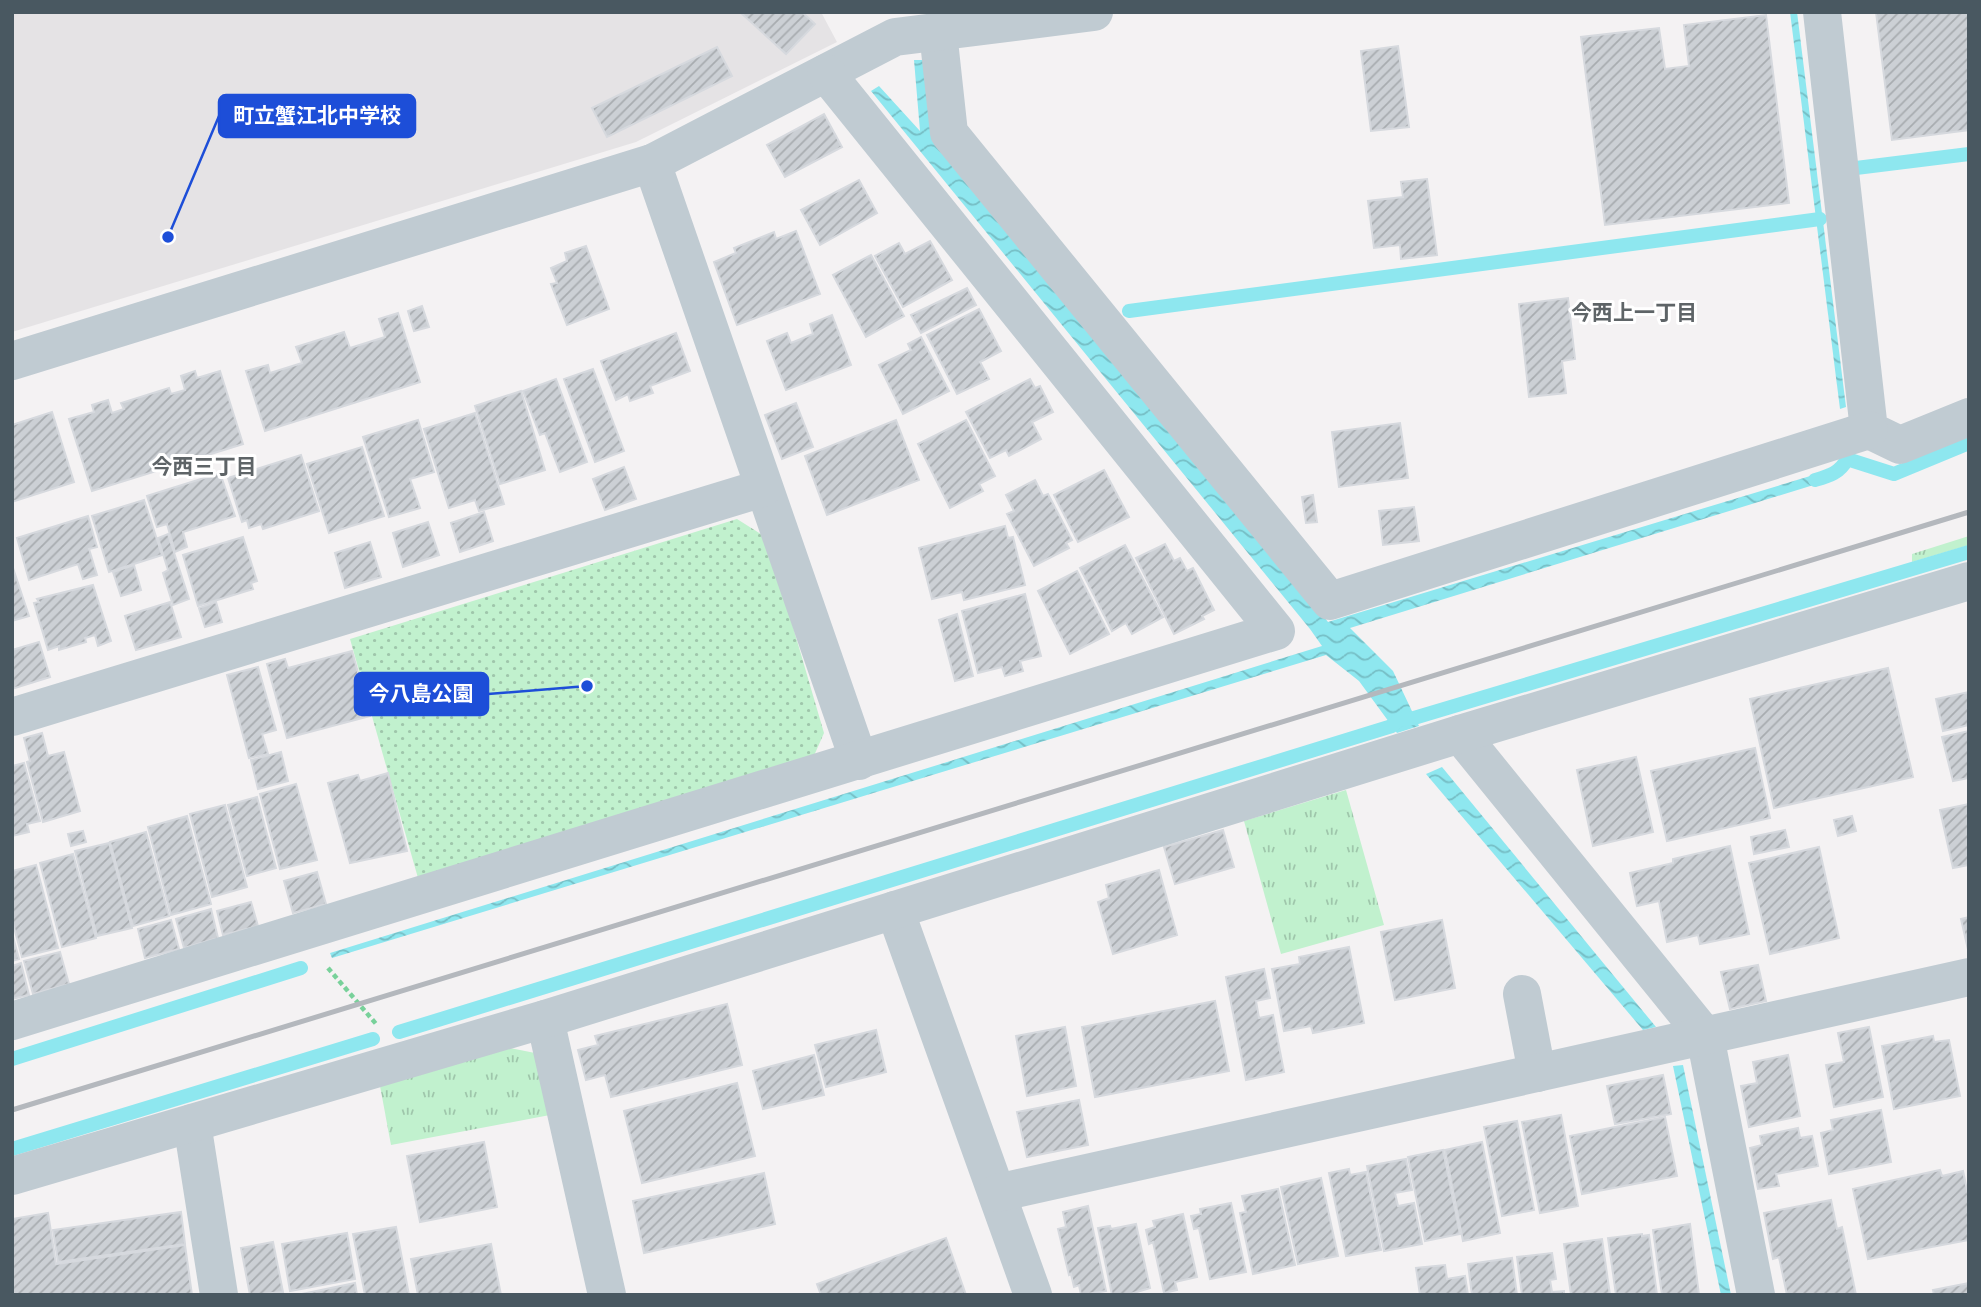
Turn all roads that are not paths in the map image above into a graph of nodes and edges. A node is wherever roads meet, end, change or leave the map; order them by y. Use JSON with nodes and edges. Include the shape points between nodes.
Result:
{"nodes":[{"id":1,"x":1094,"y":12,"type":"edge"},
{"id":2,"x":1822,"y":12,"type":"edge"},
{"id":3,"x":894,"y":25,"type":"edge"},
{"id":4,"x":938,"y":32,"type":"junction"},
{"id":5,"x":826,"y":73,"type":"junction"},
{"id":6,"x":652,"y":163,"type":"junction"},
{"id":7,"x":12,"y":361,"type":"edge"},
{"id":8,"x":1969,"y":417,"type":"edge"},
{"id":9,"x":1869,"y":430,"type":"junction"},
{"id":10,"x":763,"y":488,"type":"junction"},
{"id":11,"x":1969,"y":581,"type":"edge"},
{"id":12,"x":12,"y":717,"type":"edge"},
{"id":13,"x":1460,"y":734,"type":"junction"},
{"id":14,"x":859,"y":761,"type":"junction"},
{"id":15,"x":895,"y":910,"type":"junction"},
{"id":16,"x":1969,"y":977,"type":"edge"},
{"id":17,"x":1522,"y":994,"type":"dead end"},
{"id":18,"x":545,"y":1019,"type":"junction"},
{"id":19,"x":12,"y":1021,"type":"edge"},
{"id":20,"x":1705,"y":1036,"type":"junction"},
{"id":21,"x":1537,"y":1073,"type":"junction"},
{"id":22,"x":192,"y":1123,"type":"junction"},
{"id":23,"x":12,"y":1176,"type":"edge"},
{"id":24,"x":997,"y":1193,"type":"junction"},
{"id":25,"x":219,"y":1295,"type":"edge"},
{"id":26,"x":607,"y":1295,"type":"edge"},
{"id":27,"x":1033,"y":1295,"type":"edge"},
{"id":28,"x":1756,"y":1295,"type":"edge"}],
"edges":[{"from":1,"to":4,"type":"street"},
{"from":2,"to":9,"type":"street"},
{"from":3,"to":4,"type":"street"},
{"from":3,"to":5,"type":"street"},
{"from":4,"to":9,"type":"street","via":[[949,133],[1330,601]]},
{"from":5,"to":6,"type":"street"},
{"from":5,"to":14,"type":"street","via":[[1276,631]]},
{"from":6,"to":7,"type":"street"},
{"from":6,"to":10,"type":"street"},
{"from":8,"to":9,"type":"street","via":[[1900,445]]},
{"from":10,"to":12,"type":"street"},
{"from":10,"to":14,"type":"street"},
{"from":11,"to":13,"type":"street"},
{"from":13,"to":15,"type":"street"},
{"from":13,"to":20,"type":"street"},
{"from":14,"to":19,"type":"street"},
{"from":15,"to":18,"type":"street"},
{"from":15,"to":24,"type":"street"},
{"from":16,"to":20,"type":"street"},
{"from":17,"to":21,"type":"street"},
{"from":18,"to":22,"type":"street"},
{"from":18,"to":26,"type":"street"},
{"from":20,"to":21,"type":"street"},
{"from":20,"to":28,"type":"street"},
{"from":21,"to":24,"type":"street"},
{"from":22,"to":23,"type":"street"},
{"from":22,"to":25,"type":"street"},
{"from":24,"to":27,"type":"street"}]}
